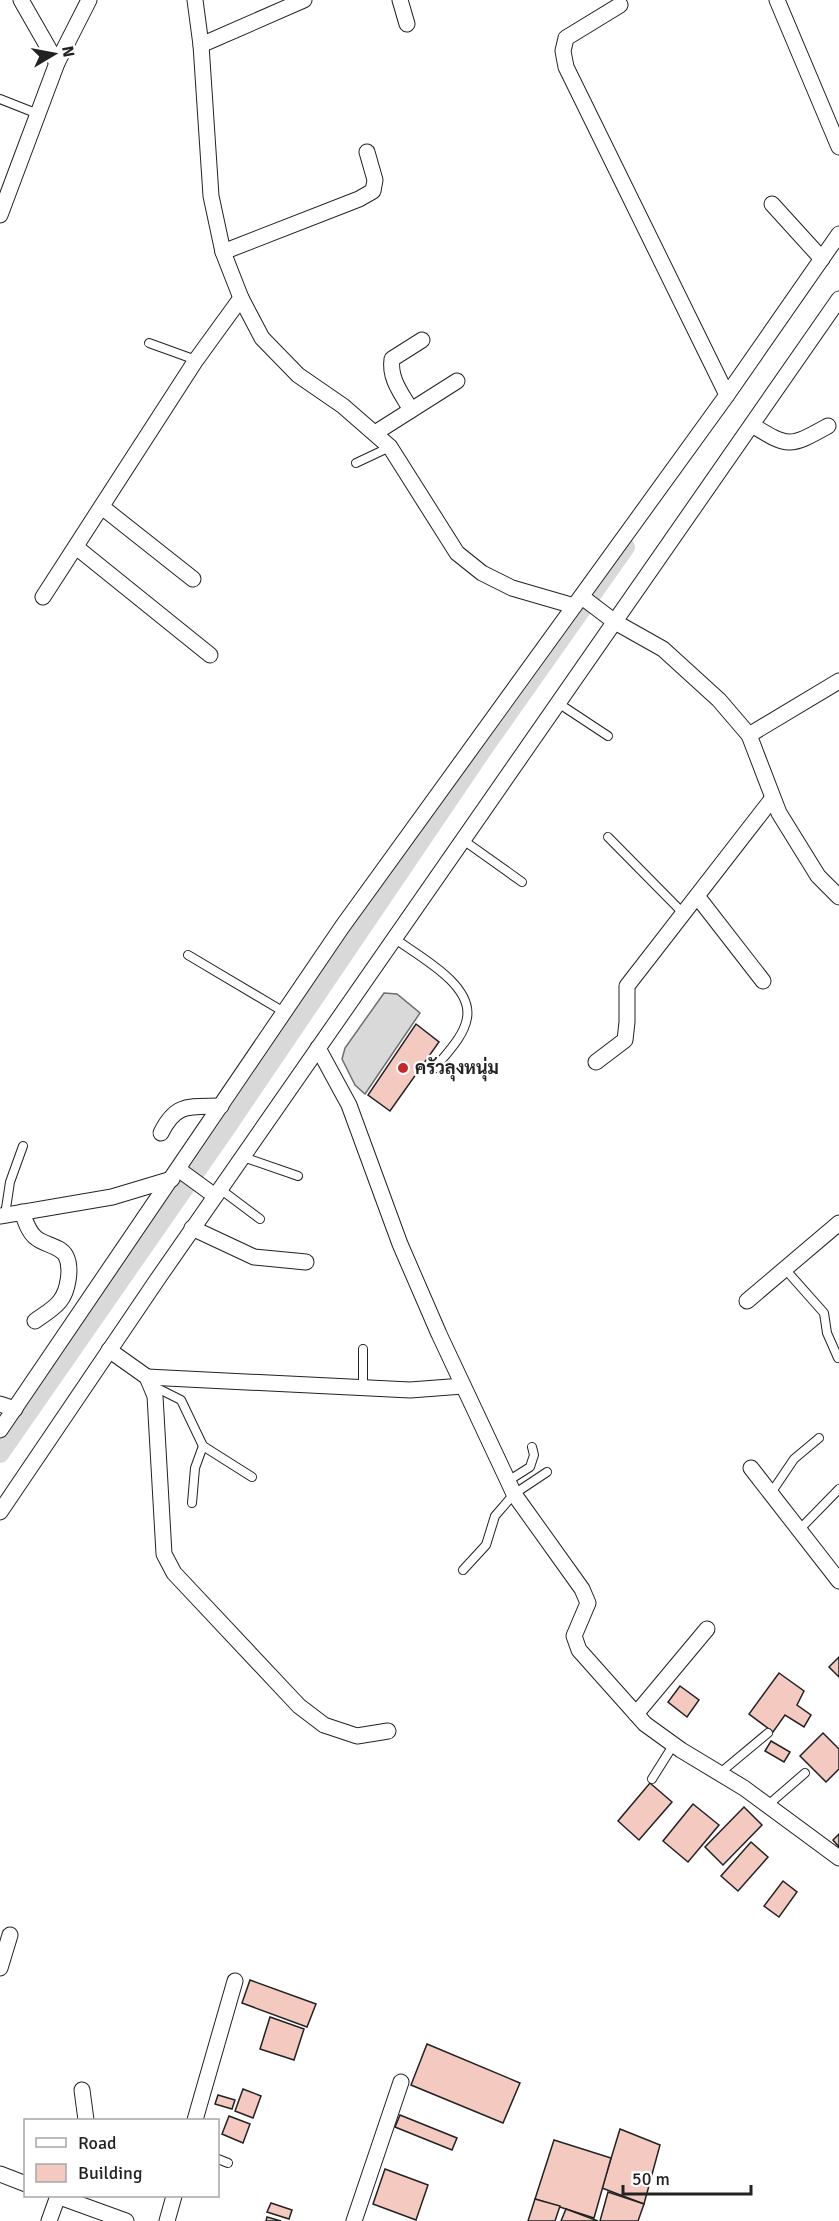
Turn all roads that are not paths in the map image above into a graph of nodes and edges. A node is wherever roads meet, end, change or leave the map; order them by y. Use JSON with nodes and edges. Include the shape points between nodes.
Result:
{"nodes":[{"id":1,"x":21,"y":0,"type":"edge"},
{"id":2,"x":89,"y":0,"type":"edge"},
{"id":3,"x":195,"y":0,"type":"edge"},
{"id":4,"x":304,"y":0,"type":"edge"},
{"id":5,"x":400,"y":0,"type":"edge"},
{"id":6,"x":777,"y":0,"type":"edge"},
{"id":7,"x":620,"y":5,"type":"dead end"},
{"id":8,"x":407,"y":24,"type":"dead end"},
{"id":9,"x":201,"y":45,"type":"junction"},
{"id":10,"x":57,"y":63,"type":"junction"},
{"id":11,"x":0,"y":99,"type":"edge"},
{"id":12,"x":38,"y":114,"type":"junction"},
{"id":13,"x":839,"y":147,"type":"edge"},
{"id":14,"x":368,"y":152,"type":"dead end"},
{"id":15,"x":772,"y":204,"type":"dead end"},
{"id":16,"x":1,"y":210,"type":"edge"},
{"id":17,"x":839,"y":234,"type":"edge"},
{"id":18,"x":223,"y":252,"type":"junction"},
{"id":19,"x":822,"y":259,"type":"junction"},
{"id":20,"x":241,"y":298,"type":"junction"},
{"id":21,"x":839,"y":299,"type":"edge"},
{"id":22,"x":422,"y":340,"type":"dead end"},
{"id":23,"x":149,"y":343,"type":"dead end"},
{"id":24,"x":196,"y":360,"type":"junction"},
{"id":25,"x":457,"y":381,"type":"dead end"},
{"id":26,"x":727,"y":395,"type":"junction"},
{"id":27,"x":411,"y":410,"type":"junction"},
{"id":28,"x":752,"y":425,"type":"junction"},
{"id":29,"x":828,"y":426,"type":"dead end"},
{"id":30,"x":375,"y":433,"type":"junction"},
{"id":31,"x":390,"y":447,"type":"junction"},
{"id":32,"x":356,"y":463,"type":"dead end"},
{"id":33,"x":102,"y":507,"type":"junction"},
{"id":34,"x":76,"y":547,"type":"junction"},
{"id":35,"x":194,"y":579,"type":"dead end"},
{"id":36,"x":43,"y":597,"type":"dead end"},
{"id":37,"x":580,"y":602,"type":"junction"},
{"id":38,"x":611,"y":619,"type":"junction"},
{"id":39,"x":210,"y":655,"type":"dead end"},
{"id":40,"x":839,"y":681,"type":"edge"},
{"id":41,"x":558,"y":703,"type":"junction"},
{"id":42,"x":749,"y":735,"type":"junction"},
{"id":43,"x":608,"y":736,"type":"dead end"},
{"id":44,"x":772,"y":799,"type":"junction"},
{"id":45,"x":608,"y":837,"type":"dead end"},
{"id":46,"x":463,"y":840,"type":"junction"},
{"id":47,"x":522,"y":882,"type":"dead end"},
{"id":48,"x":697,"y":896,"type":"junction"},
{"id":49,"x":839,"y":897,"type":"edge"},
{"id":50,"x":683,"y":913,"type":"junction"},
{"id":51,"x":394,"y":938,"type":"junction"},
{"id":52,"x":188,"y":955,"type":"dead end"},
{"id":53,"x":763,"y":981,"type":"dead end"},
{"id":54,"x":284,"y":1012,"type":"junction"},
{"id":55,"x":318,"y":1048,"type":"junction"},
{"id":56,"x":596,"y":1062,"type":"dead end"},
{"id":57,"x":434,"y":1069,"type":"dead end"},
{"id":58,"x":221,"y":1106,"type":"junction"},
{"id":59,"x":161,"y":1133,"type":"dead end"},
{"id":60,"x":23,"y":1146,"type":"dead end"},
{"id":61,"x":242,"y":1157,"type":"junction"},
{"id":62,"x":179,"y":1175,"type":"junction"},
{"id":63,"x":298,"y":1176,"type":"dead end"},
{"id":64,"x":214,"y":1191,"type":"junction"},
{"id":65,"x":22,"y":1212,"type":"junction"},
{"id":66,"x":2,"y":1216,"type":"edge"},
{"id":67,"x":260,"y":1219,"type":"dead end"},
{"id":68,"x":839,"y":1223,"type":"edge"},
{"id":69,"x":192,"y":1228,"type":"junction"},
{"id":70,"x":306,"y":1263,"type":"dead end"},
{"id":71,"x":785,"y":1269,"type":"junction"},
{"id":72,"x":747,"y":1301,"type":"dead end"},
{"id":73,"x":35,"y":1321,"type":"dead end"},
{"id":74,"x":363,"y":1349,"type":"dead end"},
{"id":75,"x":109,"y":1350,"type":"junction"},
{"id":76,"x":838,"y":1358,"type":"edge"},
{"id":77,"x":149,"y":1381,"type":"junction"},
{"id":78,"x":363,"y":1386,"type":"junction"},
{"id":79,"x":463,"y":1386,"type":"junction"},
{"id":80,"x":7,"y":1406,"type":"edge"},
{"id":81,"x":0,"y":1430,"type":"edge"},
{"id":82,"x":819,"y":1438,"type":"dead end"},
{"id":83,"x":203,"y":1446,"type":"junction"},
{"id":84,"x":532,"y":1447,"type":"dead end"},
{"id":85,"x":752,"y":1468,"type":"dead end"},
{"id":86,"x":547,"y":1472,"type":"dead end"},
{"id":87,"x":252,"y":1477,"type":"dead end"},
{"id":88,"x":511,"y":1488,"type":"junction"},
{"id":89,"x":839,"y":1489,"type":"edge"},
{"id":90,"x":771,"y":1493,"type":"junction"},
{"id":91,"x":192,"y":1503,"type":"dead end"},
{"id":92,"x":0,"y":1512,"type":"edge"},
{"id":93,"x":799,"y":1530,"type":"junction"},
{"id":94,"x":463,"y":1570,"type":"dead end"},
{"id":95,"x":839,"y":1581,"type":"edge"},
{"id":96,"x":707,"y":1629,"type":"dead end"},
{"id":97,"x":636,"y":1714,"type":"junction"},
{"id":98,"x":388,"y":1731,"type":"dead end"},
{"id":99,"x":768,"y":1733,"type":"dead end"},
{"id":100,"x":674,"y":1744,"type":"junction"},
{"id":101,"x":720,"y":1773,"type":"junction"},
{"id":102,"x":805,"y":1773,"type":"dead end"},
{"id":103,"x":652,"y":1779,"type":"dead end"},
{"id":104,"x":768,"y":1805,"type":"junction"},
{"id":105,"x":839,"y":1858,"type":"edge"},
{"id":106,"x":10,"y":1935,"type":"dead end"},
{"id":107,"x":0,"y":1968,"type":"edge"},
{"id":108,"x":235,"y":1981,"type":"dead end"},
{"id":109,"x":401,"y":2082,"type":"dead end"},
{"id":110,"x":82,"y":2091,"type":"dead end"},
{"id":111,"x":86,"y":2119,"type":"edge"},
{"id":112,"x":196,"y":2119,"type":"edge"},
{"id":113,"x":219,"y":2159,"type":"edge"},
{"id":114,"x":228,"y":2163,"type":"dead end"},
{"id":115,"x":0,"y":2174,"type":"edge"},
{"id":116,"x":24,"y":2183,"type":"edge"},
{"id":117,"x":57,"y":2197,"type":"edge"},
{"id":118,"x":174,"y":2197,"type":"edge"},
{"id":119,"x":76,"y":2199,"type":"edge"},
{"id":120,"x":49,"y":2221,"type":"edge"},
{"id":121,"x":126,"y":2221,"type":"edge"},
{"id":122,"x":167,"y":2221,"type":"edge"},
{"id":123,"x":356,"y":2221,"type":"edge"}],
"edges":[{"from":1,"to":10,"type":"street"},
{"from":2,"to":10,"type":"street"},
{"from":3,"to":9,"type":"street"},
{"from":4,"to":9,"type":"street"},
{"from":5,"to":8,"type":"street"},
{"from":6,"to":13,"type":"street"},
{"from":7,"to":26,"type":"street","via":[[566,38],[566,67]]},
{"from":9,"to":18,"type":"street","via":[[211,196]]},
{"from":10,"to":12,"type":"street"},
{"from":11,"to":12,"type":"lane"},
{"from":12,"to":16,"type":"street"},
{"from":14,"to":18,"type":"street","via":[[375,180],[373,191]]},
{"from":15,"to":19,"type":"street"},
{"from":17,"to":19,"type":"street"},
{"from":18,"to":20,"type":"street"},
{"from":19,"to":26,"type":"street"},
{"from":20,"to":24,"type":"street"},
{"from":20,"to":30,"type":"street","via":[[262,338],[298,375]]},
{"from":21,"to":28,"type":"street"},
{"from":22,"to":27,"type":"street","via":[[392,359],[393,379]]},
{"from":23,"to":24,"type":"lane"},
{"from":24,"to":33,"type":"street"},
{"from":25,"to":27,"type":"street"},
{"from":26,"to":37,"type":"street"},
{"from":27,"to":30,"type":"street"},
{"from":28,"to":29,"type":"street","via":[[790,444]]},
{"from":28,"to":38,"type":"street"},
{"from":30,"to":31,"type":"street"},
{"from":31,"to":32,"type":"lane"},
{"from":31,"to":37,"type":"street","via":[[457,553],[482,573],[512,588]]},
{"from":33,"to":34,"type":"street"},
{"from":33,"to":35,"type":"street"},
{"from":34,"to":36,"type":"street"},
{"from":34,"to":39,"type":"street"},
{"from":37,"to":38,"type":"street"},
{"from":37,"to":54,"type":"street"},
{"from":38,"to":41,"type":"street"},
{"from":38,"to":42,"type":"street","via":[[663,649],[719,700]]},
{"from":40,"to":42,"type":"street"},
{"from":41,"to":43,"type":"lane"},
{"from":41,"to":46,"type":"street"},
{"from":42,"to":44,"type":"street"},
{"from":44,"to":48,"type":"street"},
{"from":44,"to":49,"type":"street","via":[[818,876]]},
{"from":45,"to":50,"type":"lane"},
{"from":46,"to":47,"type":"lane"},
{"from":46,"to":51,"type":"street"},
{"from":48,"to":50,"type":"street"},
{"from":48,"to":53,"type":"street"},
{"from":50,"to":56,"type":"street","via":[[627,986],[625,1040]]},
{"from":51,"to":55,"type":"street"},
{"from":51,"to":57,"type":"lane","via":[[447,977],[462,991],[467,1004],[467,1020],[459,1036]]},
{"from":52,"to":54,"type":"lane"},
{"from":54,"to":58,"type":"street"},
{"from":55,"to":61,"type":"street"},
{"from":55,"to":79,"type":"street","via":[[348,1105],[400,1244]]},
{"from":58,"to":59,"type":"street","via":[[190,1107],[175,1112]]},
{"from":58,"to":62,"type":"street"},
{"from":60,"to":66,"type":"lane"},
{"from":61,"to":63,"type":"lane"},
{"from":61,"to":64,"type":"street"},
{"from":62,"to":64,"type":"street"},
{"from":62,"to":65,"type":"street","via":[[112,1197]]},
{"from":62,"to":80,"type":"street"},
{"from":64,"to":67,"type":"lane"},
{"from":64,"to":69,"type":"street"},
{"from":65,"to":66,"type":"street"},
{"from":65,"to":73,"type":"street","via":[[35,1237],[66,1256],[68,1271],[67,1287],[60,1300]]},
{"from":68,"to":71,"type":"street"},
{"from":69,"to":70,"type":"street","via":[[254,1257]]},
{"from":69,"to":75,"type":"street"},
{"from":71,"to":72,"type":"street"},
{"from":71,"to":76,"type":"lane","via":[[824,1313],[827,1334]]},
{"from":74,"to":78,"type":"lane"},
{"from":75,"to":77,"type":"street"},
{"from":75,"to":92,"type":"street"},
{"from":77,"to":78,"type":"street"},
{"from":77,"to":83,"type":"lane","via":[[181,1400]]},
{"from":77,"to":98,"type":"street","via":[[158,1407],[164,1554],[174,1573],[299,1706],[324,1725],[357,1736]]},
{"from":78,"to":79,"type":"street","via":[[410,1390]]},
{"from":79,"to":88,"type":"street"},
{"from":80,"to":81,"type":"street"},
{"from":82,"to":90,"type":"lane","via":[[794,1459]]},
{"from":83,"to":87,"type":"lane"},
{"from":83,"to":91,"type":"lane","via":[[195,1468]]},
{"from":84,"to":88,"type":"lane","via":[[530,1467]]},
{"from":85,"to":90,"type":"street"},
{"from":86,"to":88,"type":"lane"},
{"from":88,"to":94,"type":"lane","via":[[495,1516],[486,1545]]},
{"from":88,"to":97,"type":"street","via":[[588,1603],[574,1636],[579,1650]]},
{"from":89,"to":93,"type":"lane"},
{"from":90,"to":93,"type":"street"},
{"from":93,"to":95,"type":"street"},
{"from":96,"to":97,"type":"street"},
{"from":97,"to":100,"type":"street"},
{"from":99,"to":101,"type":"lane"},
{"from":100,"to":101,"type":"street"},
{"from":100,"to":103,"type":"lane"},
{"from":101,"to":104,"type":"street"},
{"from":102,"to":104,"type":"lane"},
{"from":104,"to":105,"type":"street"},
{"from":106,"to":107,"type":"street"},
{"from":108,"to":112,"type":"street"},
{"from":109,"to":123,"type":"street"},
{"from":110,"to":111,"type":"street"},
{"from":113,"to":114,"type":"lane"},
{"from":115,"to":116,"type":"street"},
{"from":117,"to":120,"type":"street"},
{"from":118,"to":122,"type":"street"},
{"from":119,"to":121,"type":"street"}]}
